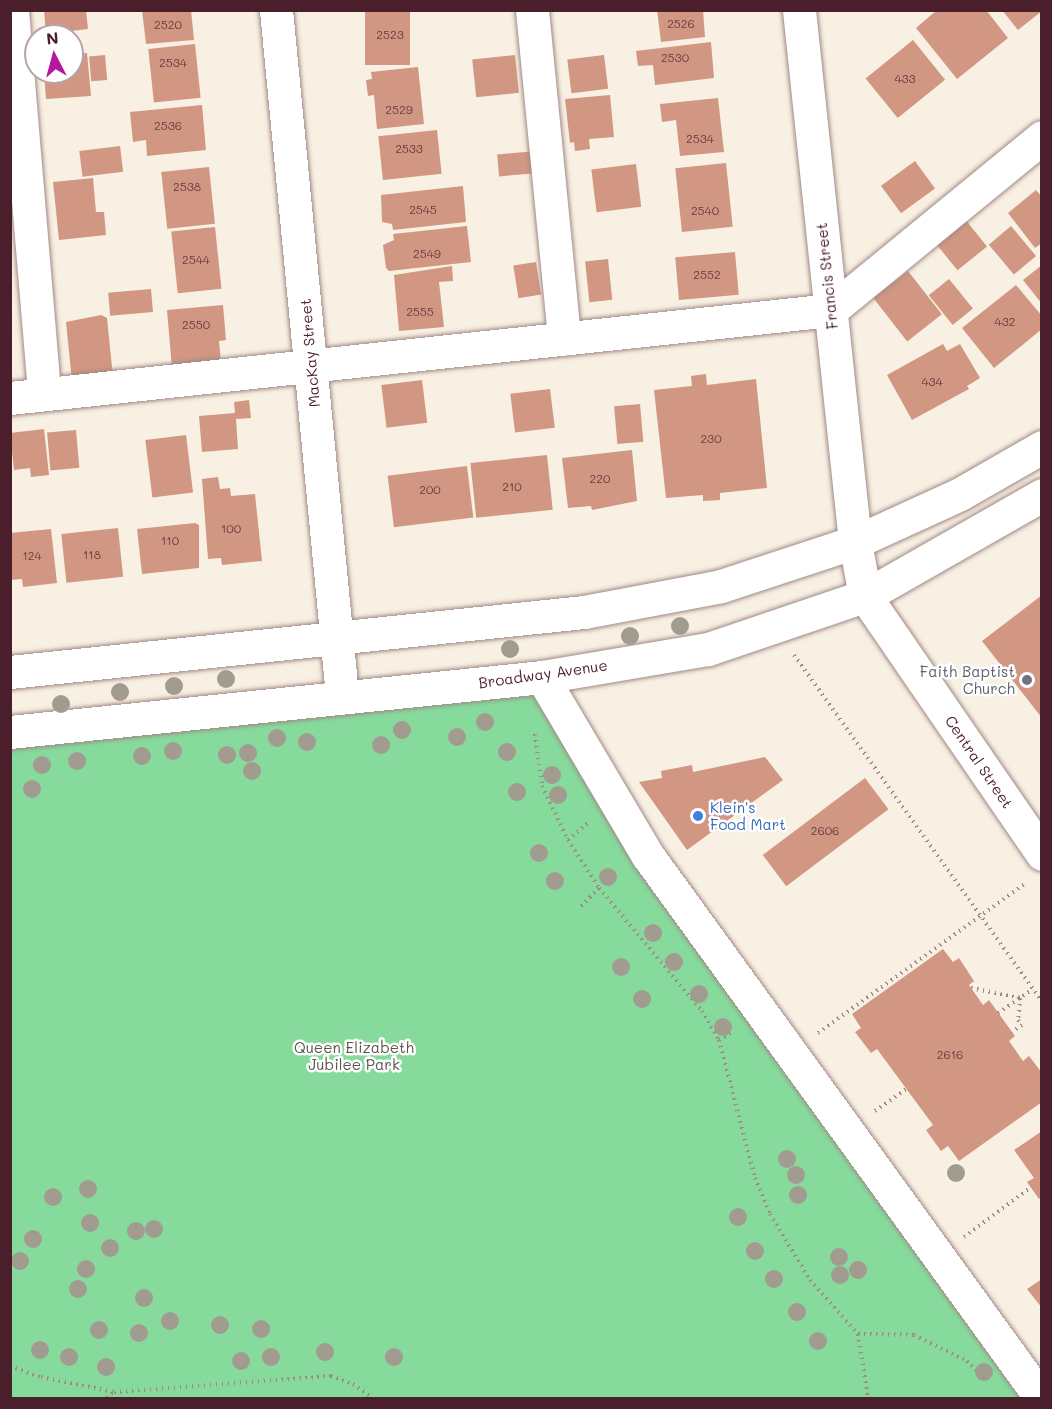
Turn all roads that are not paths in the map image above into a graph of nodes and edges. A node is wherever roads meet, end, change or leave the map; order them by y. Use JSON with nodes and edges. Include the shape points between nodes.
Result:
{"nodes":[{"id":1,"x":12,"y":10,"type":"edge"},
{"id":2,"x":276,"y":10,"type":"edge"},
{"id":3,"x":532,"y":10,"type":"edge"},
{"id":4,"x":799,"y":10,"type":"edge"},
{"id":5,"x":1041,"y":137,"type":"edge"},
{"id":6,"x":831,"y":310,"type":"junction"},
{"id":7,"x":564,"y":338,"type":"junction"},
{"id":8,"x":312,"y":365,"type":"junction"},
{"id":9,"x":44,"y":394,"type":"junction"},
{"id":10,"x":10,"y":398,"type":"edge"},
{"id":11,"x":1041,"y":447,"type":"edge"},
{"id":12,"x":1041,"y":495,"type":"edge"},
{"id":13,"x":855,"y":542,"type":"junction"},
{"id":14,"x":865,"y":596,"type":"junction"},
{"id":15,"x":336,"y":639,"type":"junction"},
{"id":16,"x":10,"y":672,"type":"edge"},
{"id":17,"x":542,"y":677,"type":"junction"},
{"id":18,"x":342,"y":696,"type":"junction"},
{"id":19,"x":10,"y":732,"type":"edge"},
{"id":20,"x":1037,"y":851,"type":"edge"},
{"id":21,"x":1041,"y":1398,"type":"edge"}],
"edges":[{"from":1,"to":9,"type":"street"},
{"from":2,"to":8,"type":"street","name":"MacKay Street"},
{"from":3,"to":7,"type":"street"},
{"from":4,"to":6,"type":"street","name":"Francis Street"},
{"from":5,"to":6,"type":"street"},
{"from":6,"to":7,"type":"street"},
{"from":6,"to":13,"type":"street","name":"Francis Street"},
{"from":7,"to":8,"type":"street"},
{"from":8,"to":9,"type":"street"},
{"from":8,"to":15,"type":"street","name":"MacKay Street"},
{"from":9,"to":10,"type":"street"},
{"from":11,"to":13,"type":"street","via":[[960,494]]},
{"from":12,"to":14,"type":"street","name":"Broadway Avenue"},
{"from":13,"to":14,"type":"street","name":"Central Street"},
{"from":13,"to":15,"type":"street","via":[[721,586],[607,607]]},
{"from":14,"to":17,"type":"street","name":"Broadway Avenue","via":[[708,649]]},
{"from":14,"to":20,"type":"street","name":"Central Street"},
{"from":15,"to":16,"type":"street"},
{"from":15,"to":18,"type":"street","name":"MacKay Street"},
{"from":17,"to":18,"type":"street","name":"Broadway Avenue"},
{"from":17,"to":21,"type":"street","via":[[648,856]]},
{"from":18,"to":19,"type":"street","name":"Broadway Avenue"}]}
